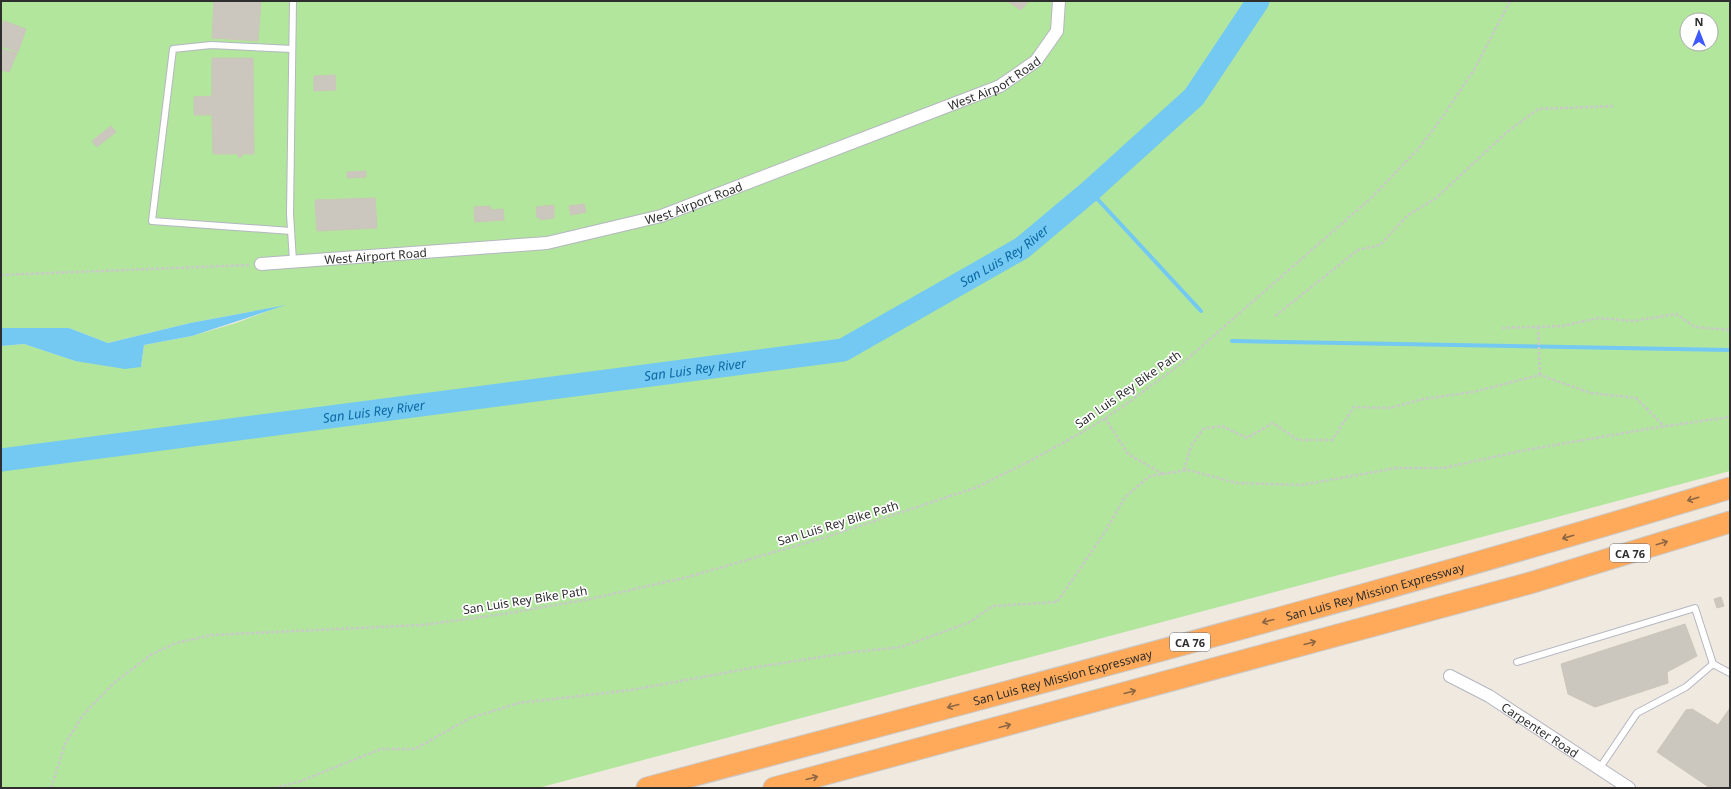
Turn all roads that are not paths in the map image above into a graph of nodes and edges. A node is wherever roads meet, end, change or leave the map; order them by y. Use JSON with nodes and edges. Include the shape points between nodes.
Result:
{"nodes":[{"id":1,"x":293,"y":1,"type":"edge"},
{"id":2,"x":1059,"y":1,"type":"edge"},
{"id":3,"x":292,"y":49,"type":"junction"},
{"id":4,"x":291,"y":231,"type":"junction"},
{"id":5,"x":293,"y":261,"type":"junction"},
{"id":6,"x":261,"y":264,"type":"road end"},
{"id":7,"x":1730,"y":488,"type":"edge"},
{"id":8,"x":1730,"y":522,"type":"edge"},
{"id":9,"x":1517,"y":662,"type":"dead end"},
{"id":10,"x":1713,"y":664,"type":"junction"},
{"id":11,"x":1730,"y":673,"type":"edge"},
{"id":12,"x":1450,"y":676,"type":"dead end"},
{"id":13,"x":1599,"y":769,"type":"junction"},
{"id":14,"x":647,"y":788,"type":"edge"},
{"id":15,"x":774,"y":788,"type":"edge"},
{"id":16,"x":1629,"y":788,"type":"edge"}],
"edges":[{"from":1,"to":3,"type":"lane"},
{"from":2,"to":5,"type":"street","name":"West Airport Road","via":[[1057,31],[1036,61],[1000,86],[661,216],[547,243]]},
{"from":3,"to":4,"type":"lane"},
{"from":3,"to":4,"type":"lane","via":[[211,45],[172,49],[152,221]]},
{"from":4,"to":5,"type":"lane"},
{"from":5,"to":6,"type":"street","name":"West Airport Road"},
{"from":7,"to":14,"type":"highway","name":"San Luis Rey Mission Expressway","number":"CA 76","one_way":true,"via":[[1389,588]]},
{"from":15,"to":8,"type":"highway","number":"CA 76","one_way":true,"via":[[1523,585]]},
{"from":9,"to":10,"type":"lane","via":[[1695,608]]},
{"from":10,"to":11,"type":"lane"},
{"from":10,"to":13,"type":"lane","via":[[1686,687],[1637,713]]},
{"from":12,"to":13,"type":"street","name":"Carpenter Road","via":[[1489,696]]},
{"from":13,"to":16,"type":"street","name":"Carpenter Road"}]}
